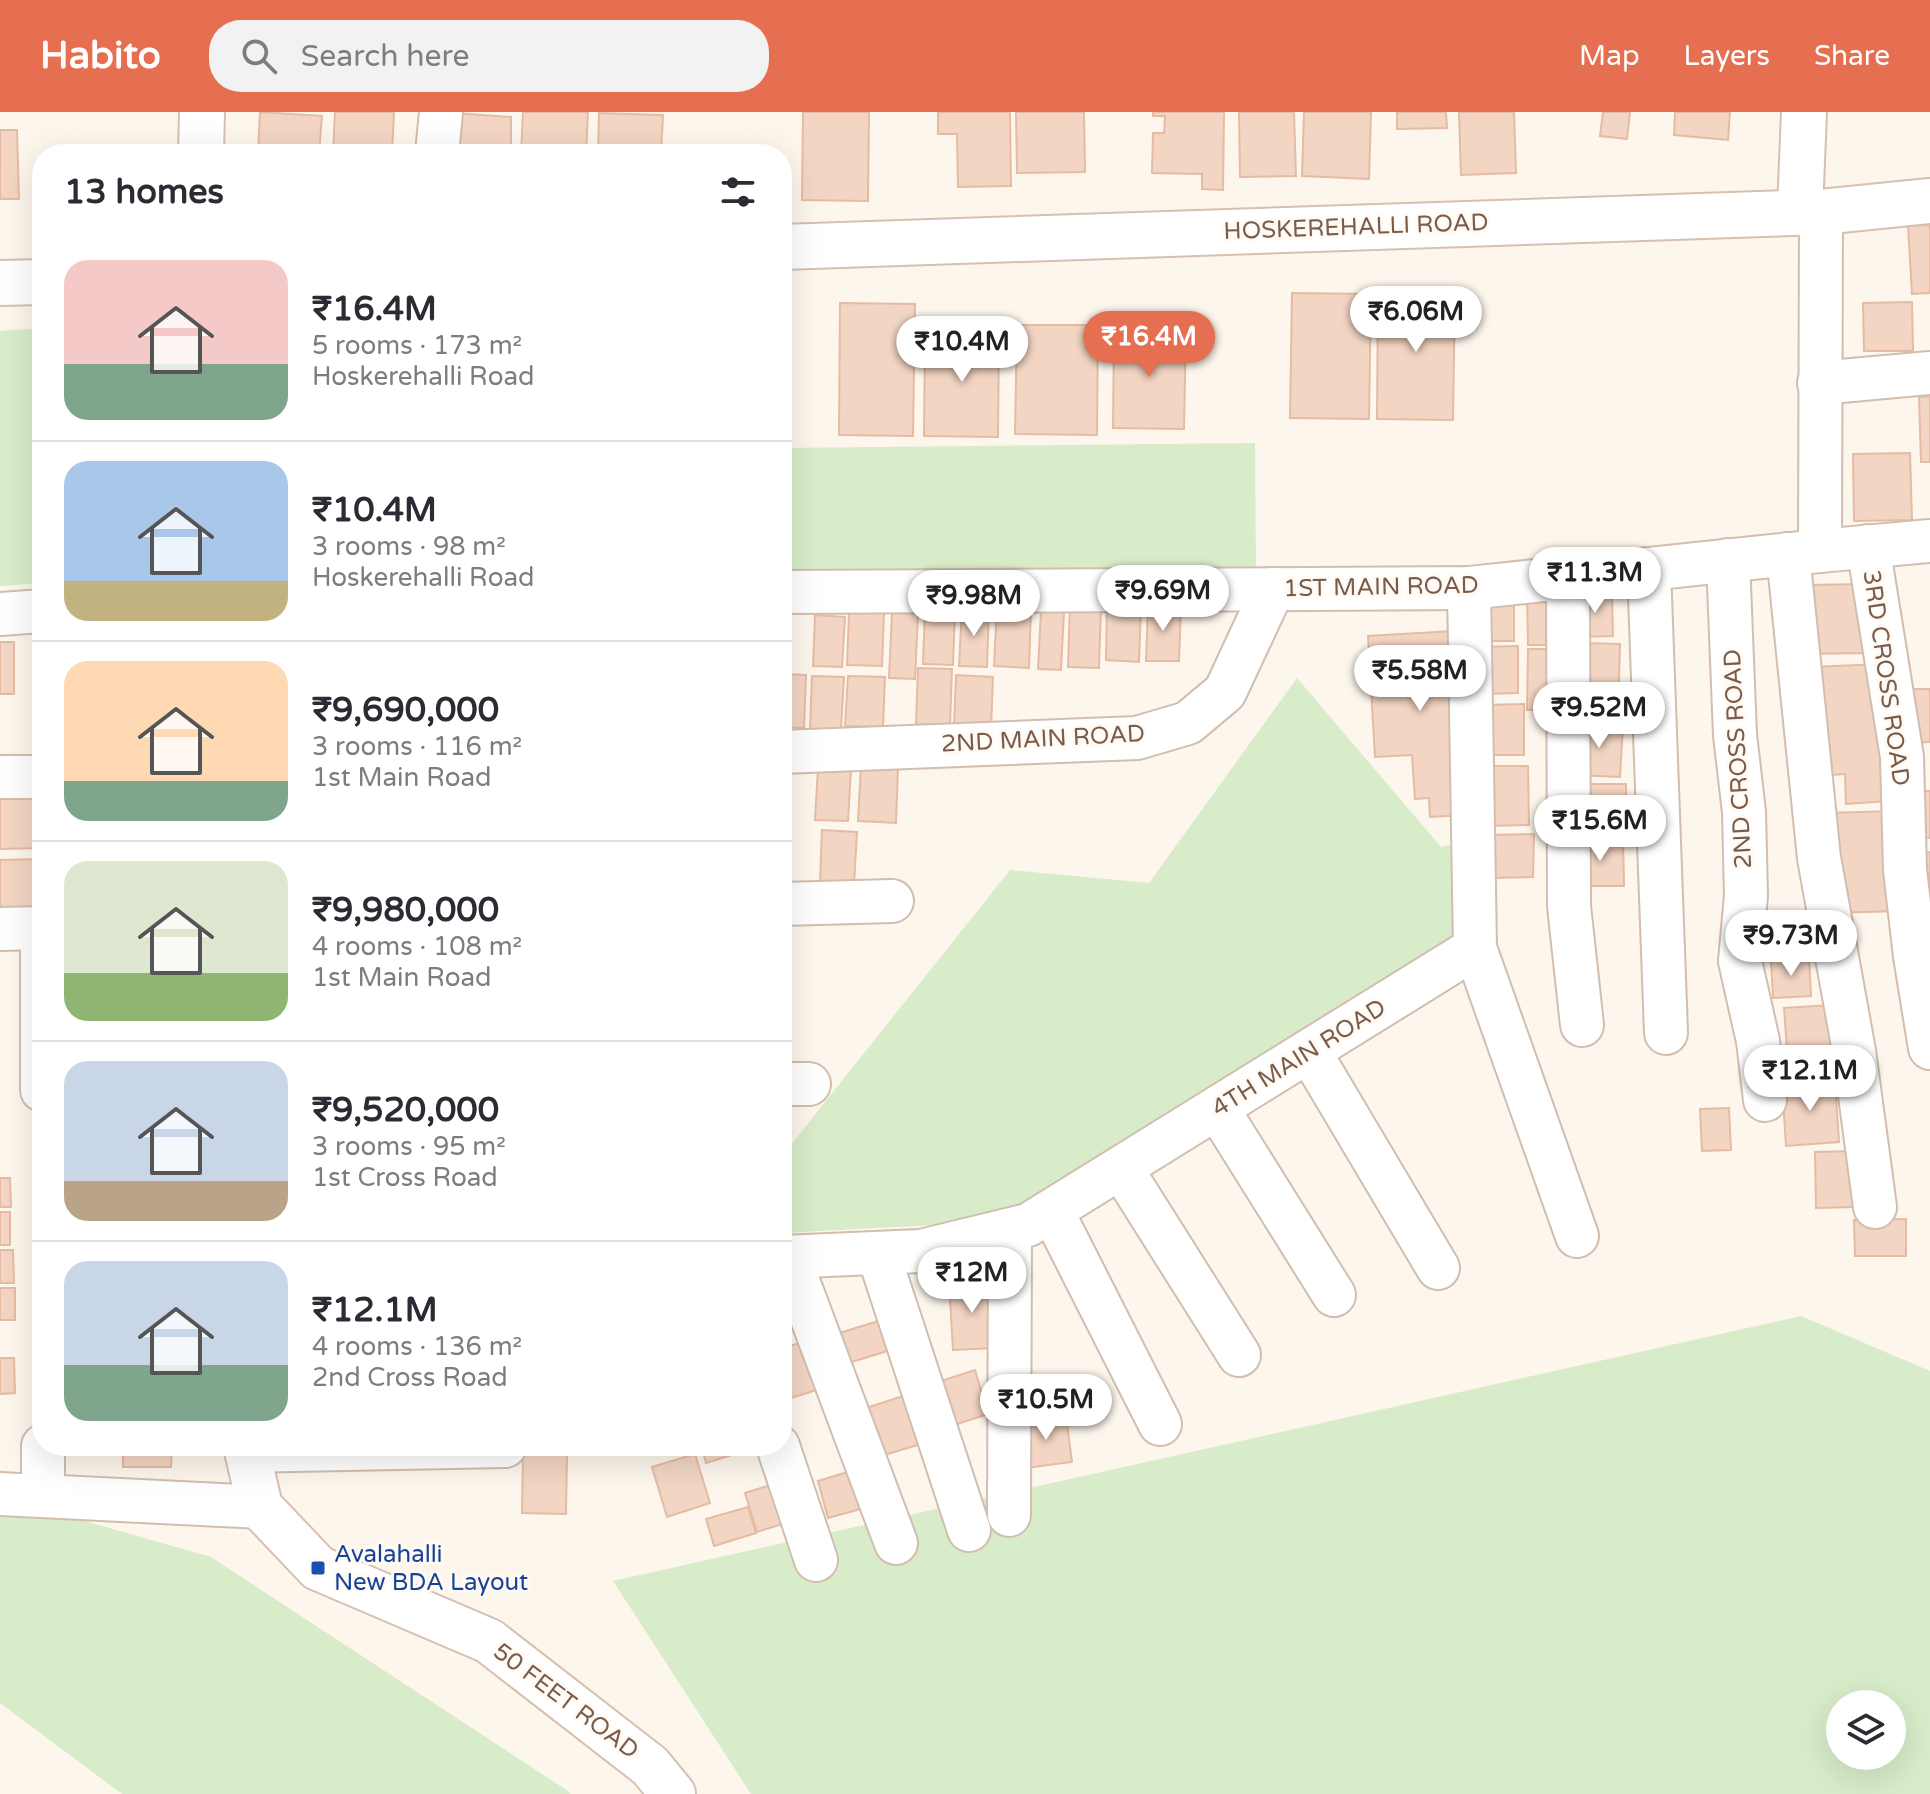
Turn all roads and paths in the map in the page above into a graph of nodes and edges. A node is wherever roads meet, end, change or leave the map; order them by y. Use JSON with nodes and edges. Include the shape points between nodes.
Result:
{"nodes":[{"id":1,"x":202,"y":112,"type":"edge"},
{"id":2,"x":441,"y":112,"type":"edge"},
{"id":3,"x":1804,"y":112,"type":"edge"},
{"id":4,"x":201,"y":144,"type":"edge"},
{"id":5,"x":438,"y":144,"type":"edge"},
{"id":6,"x":1930,"y":201,"type":"edge"},
{"id":7,"x":1811,"y":212,"type":"junction"},
{"id":8,"x":792,"y":247,"type":"edge"},
{"id":9,"x":32,"y":282,"type":"edge"},
{"id":10,"x":0,"y":283,"type":"edge"},
{"id":11,"x":1930,"y":373,"type":"edge"},
{"id":12,"x":1819,"y":383,"type":"junction"},
{"id":13,"x":1930,"y":541,"type":"edge"},
{"id":14,"x":1868,"y":546,"type":"junction"},
{"id":15,"x":1804,"y":552,"type":"junction"},
{"id":16,"x":1728,"y":560,"type":"junction"},
{"id":17,"x":1649,"y":569,"type":"junction"},
{"id":18,"x":1568,"y":578,"type":"junction"},
{"id":19,"x":1469,"y":588,"type":"junction"},
{"id":20,"x":1273,"y":589,"type":"junction"},
{"id":21,"x":792,"y":592,"type":"edge"},
{"id":22,"x":32,"y":612,"type":"edge"},
{"id":23,"x":0,"y":614,"type":"edge"},
{"id":24,"x":792,"y":752,"type":"edge"},
{"id":25,"x":0,"y":777,"type":"edge"},
{"id":26,"x":32,"y":777,"type":"edge"},
{"id":27,"x":892,"y":901,"type":"dead end"},
{"id":28,"x":792,"y":904,"type":"edge"},
{"id":29,"x":32,"y":928,"type":"edge"},
{"id":30,"x":0,"y":929,"type":"edge"},
{"id":31,"x":1475,"y":948,"type":"junction"},
{"id":32,"x":1582,"y":1025,"type":"dead end"},
{"id":33,"x":1666,"y":1033,"type":"dead end"},
{"id":34,"x":1930,"y":1048,"type":"edge"},
{"id":35,"x":1309,"y":1051,"type":"junction"},
{"id":36,"x":1765,"y":1100,"type":"dead end"},
{"id":37,"x":1217,"y":1108,"type":"junction"},
{"id":38,"x":1121,"y":1168,"type":"junction"},
{"id":39,"x":1875,"y":1207,"type":"dead end"},
{"id":40,"x":1052,"y":1211,"type":"junction"},
{"id":41,"x":1010,"y":1230,"type":"junction"},
{"id":42,"x":1577,"y":1236,"type":"dead end"},
{"id":43,"x":878,"y":1253,"type":"junction"},
{"id":44,"x":792,"y":1257,"type":"edge"},
{"id":45,"x":1438,"y":1268,"type":"dead end"},
{"id":46,"x":792,"y":1275,"type":"edge"},
{"id":47,"x":1334,"y":1295,"type":"dead end"},
{"id":48,"x":1239,"y":1355,"type":"dead end"},
{"id":49,"x":1160,"y":1424,"type":"dead end"},
{"id":50,"x":43,"y":1456,"type":"edge"},
{"id":51,"x":248,"y":1456,"type":"edge"},
{"id":52,"x":781,"y":1456,"type":"edge"},
{"id":53,"x":0,"y":1494,"type":"edge"},
{"id":54,"x":43,"y":1496,"type":"junction"},
{"id":55,"x":260,"y":1507,"type":"junction"},
{"id":56,"x":1009,"y":1515,"type":"dead end"},
{"id":57,"x":969,"y":1530,"type":"dead end"},
{"id":58,"x":896,"y":1543,"type":"dead end"},
{"id":59,"x":816,"y":1560,"type":"dead end"},
{"id":60,"x":673,"y":1794,"type":"edge"}],
"edges":[{"from":1,"to":4,"type":"street"},
{"from":2,"to":5,"type":"street"},
{"from":3,"to":7,"type":"street"},
{"from":6,"to":7,"type":"street","name":"HOSKEREHALLI ROAD"},
{"from":7,"to":8,"type":"street","name":"HOSKEREHALLI ROAD"},
{"from":7,"to":12,"type":"street"},
{"from":9,"to":10,"type":"street"},
{"from":11,"to":12,"type":"street"},
{"from":12,"to":15,"type":"street"},
{"from":13,"to":14,"type":"street","name":"1ST MAIN ROAD"},
{"from":14,"to":15,"type":"street","name":"1ST MAIN ROAD"},
{"from":14,"to":34,"type":"street","name":"3RD CROSS ROAD","via":[[1902,757],[1905,870]]},
{"from":15,"to":16,"type":"street","name":"1ST MAIN ROAD"},
{"from":15,"to":39,"type":"street","via":[[1819,858]]},
{"from":16,"to":17,"type":"street","name":"1ST MAIN ROAD"},
{"from":16,"to":36,"type":"street","name":"2ND CROSS ROAD","via":[[1735,735],[1744,812],[1746,896],[1740,961]]},
{"from":17,"to":18,"type":"street","name":"1ST MAIN ROAD"},
{"from":17,"to":33,"type":"street"},
{"from":18,"to":19,"type":"street","name":"1ST MAIN ROAD"},
{"from":18,"to":32,"type":"street","via":[[1569,906]]},
{"from":19,"to":20,"type":"street","name":"1ST MAIN ROAD"},
{"from":19,"to":31,"type":"street"},
{"from":20,"to":21,"type":"street","name":"1ST MAIN ROAD"},
{"from":20,"to":24,"type":"street","name":"2ND MAIN ROAD","via":[[1225,692],[1188,723],[1137,738]]},
{"from":22,"to":23,"type":"street"},
{"from":25,"to":26,"type":"street"},
{"from":27,"to":28,"type":"street"},
{"from":29,"to":30,"type":"street"},
{"from":31,"to":35,"type":"street","name":"4TH MAIN ROAD"},
{"from":31,"to":42,"type":"street"},
{"from":35,"to":37,"type":"street","name":"4TH MAIN ROAD"},
{"from":35,"to":45,"type":"street"},
{"from":37,"to":38,"type":"street","name":"4TH MAIN ROAD"},
{"from":37,"to":47,"type":"street"},
{"from":38,"to":40,"type":"street","name":"4TH MAIN ROAD"},
{"from":38,"to":48,"type":"street"},
{"from":40,"to":41,"type":"street","name":"4TH MAIN ROAD"},
{"from":40,"to":49,"type":"street"},
{"from":41,"to":43,"type":"street","name":"4TH MAIN ROAD","via":[[921,1251]]},
{"from":41,"to":56,"type":"street"},
{"from":43,"to":44,"type":"street","name":"4TH MAIN ROAD"},
{"from":43,"to":57,"type":"street"},
{"from":46,"to":58,"type":"street"},
{"from":50,"to":54,"type":"street"},
{"from":51,"to":55,"type":"street","name":"50 FEET ROAD"},
{"from":52,"to":59,"type":"street"},
{"from":53,"to":54,"type":"street"},
{"from":54,"to":55,"type":"street"},
{"from":55,"to":60,"type":"street","name":"50 FEET ROAD","via":[[318,1568],[489,1641],[650,1766]]}]}
